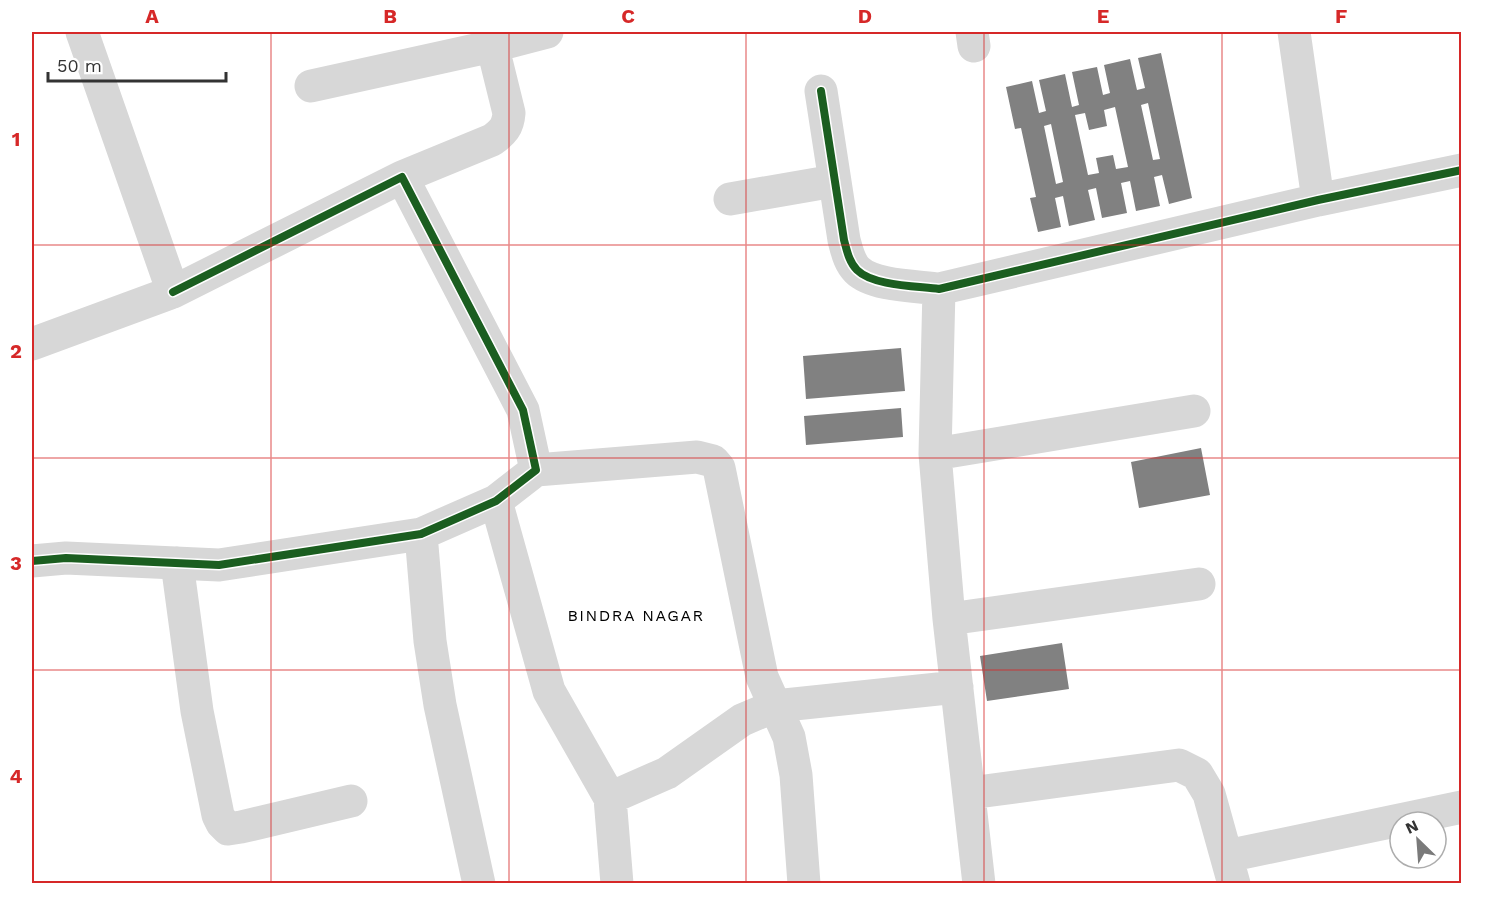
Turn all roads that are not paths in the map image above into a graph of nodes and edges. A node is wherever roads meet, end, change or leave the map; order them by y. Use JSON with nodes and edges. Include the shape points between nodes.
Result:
{"nodes":[{"id":1,"x":82,"y":32,"type":"edge"},
{"id":2,"x":547,"y":32,"type":"edge"},
{"id":3,"x":1293,"y":32,"type":"edge"},
{"id":4,"x":491,"y":39,"type":"edge"},
{"id":5,"x":311,"y":86,"type":"dead end"},
{"id":6,"x":821,"y":91,"type":"dead end"},
{"id":7,"x":1461,"y":170,"type":"edge"},
{"id":8,"x":402,"y":177,"type":"junction"},
{"id":9,"x":834,"y":181,"type":"junction"},
{"id":10,"x":730,"y":199,"type":"dead end"},
{"id":11,"x":1318,"y":200,"type":"junction"},
{"id":12,"x":939,"y":289,"type":"junction"},
{"id":13,"x":173,"y":292,"type":"junction"},
{"id":14,"x":32,"y":344,"type":"edge"},
{"id":15,"x":1194,"y":411,"type":"dead end"},
{"id":16,"x":935,"y":454,"type":"junction"},
{"id":17,"x":537,"y":470,"type":"junction"},
{"id":18,"x":496,"y":501,"type":"junction"},
{"id":19,"x":421,"y":534,"type":"junction"},
{"id":20,"x":32,"y":561,"type":"edge"},
{"id":21,"x":177,"y":563,"type":"junction"},
{"id":22,"x":1199,"y":584,"type":"dead end"},
{"id":23,"x":949,"y":619,"type":"junction"},
{"id":24,"x":957,"y":687,"type":"junction"},
{"id":25,"x":775,"y":705,"type":"junction"},
{"id":26,"x":970,"y":793,"type":"junction"},
{"id":27,"x":610,"y":798,"type":"junction"},
{"id":28,"x":351,"y":801,"type":"dead end"},
{"id":29,"x":1461,"y":807,"type":"edge"},
{"id":30,"x":1231,"y":870,"type":"edge"},
{"id":31,"x":479,"y":884,"type":"edge"},
{"id":32,"x":617,"y":884,"type":"edge"},
{"id":33,"x":804,"y":884,"type":"edge"},
{"id":34,"x":979,"y":884,"type":"edge"}],
"edges":[{"from":1,"to":13,"type":"street"},
{"from":2,"to":4,"type":"street"},
{"from":3,"to":11,"type":"street"},
{"from":4,"to":5,"type":"street"},
{"from":4,"to":8,"type":"street","via":[[509,113],[508,124],[492,140]]},
{"from":6,"to":9,"type":"street"},
{"from":7,"to":11,"type":"street"},
{"from":8,"to":13,"type":"street"},
{"from":8,"to":17,"type":"street","via":[[523,410]]},
{"from":9,"to":10,"type":"street"},
{"from":9,"to":12,"type":"street","via":[[848,258],[858,271],[875,280]]},
{"from":11,"to":12,"type":"street"},
{"from":12,"to":16,"type":"street"},
{"from":13,"to":14,"type":"street"},
{"from":15,"to":16,"type":"street"},
{"from":16,"to":23,"type":"street"},
{"from":17,"to":18,"type":"street"},
{"from":17,"to":25,"type":"street","via":[[697,457],[713,461],[722,476],[762,676]]},
{"from":18,"to":19,"type":"street"},
{"from":18,"to":27,"type":"street","via":[[549,691]]},
{"from":19,"to":21,"type":"street","via":[[219,565]]},
{"from":19,"to":31,"type":"street","via":[[440,705]]},
{"from":20,"to":21,"type":"street","via":[[66,558]]},
{"from":21,"to":28,"type":"street","via":[[197,711],[222,823],[228,829],[241,827]]},
{"from":22,"to":23,"type":"street"},
{"from":23,"to":24,"type":"street"},
{"from":24,"to":25,"type":"street"},
{"from":24,"to":26,"type":"street"},
{"from":25,"to":27,"type":"street","via":[[742,720],[667,773]]},
{"from":25,"to":33,"type":"street","via":[[789,737],[796,775]]},
{"from":26,"to":30,"type":"street","via":[[1179,765],[1197,774],[1209,794]]},
{"from":26,"to":34,"type":"street"},
{"from":27,"to":32,"type":"street"},
{"from":29,"to":30,"type":"street"}]}
